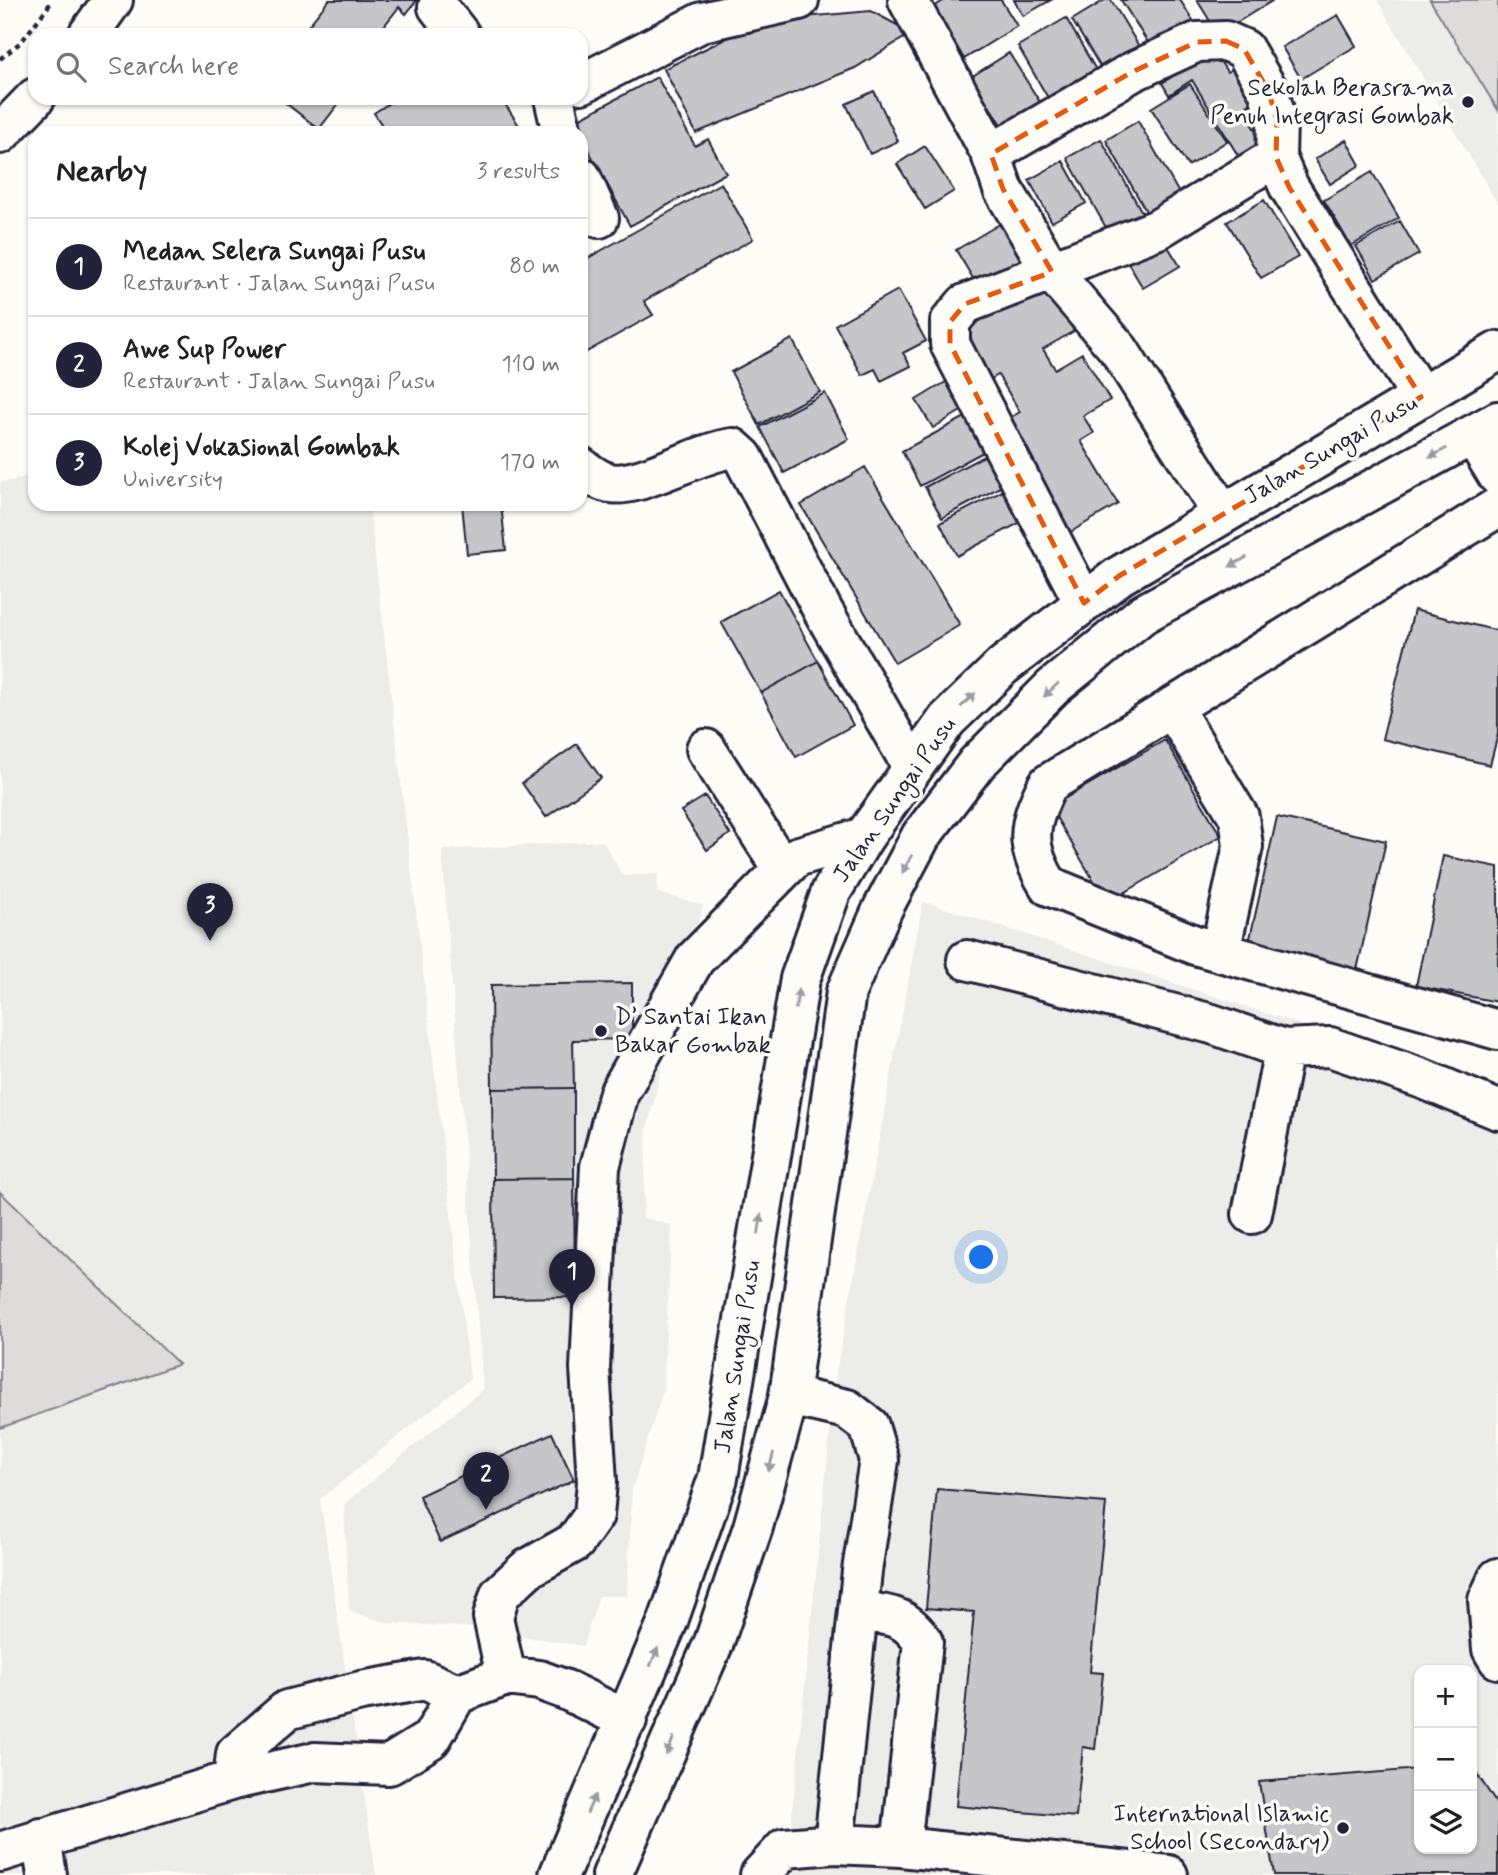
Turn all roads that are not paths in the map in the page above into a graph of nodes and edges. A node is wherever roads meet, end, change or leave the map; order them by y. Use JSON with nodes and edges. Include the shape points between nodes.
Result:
{"nodes":[{"id":1,"x":113,"y":0,"type":"edge"},
{"id":2,"x":908,"y":0,"type":"edge"},
{"id":3,"x":777,"y":2,"type":"edge"},
{"id":4,"x":93,"y":28,"type":"edge"},
{"id":5,"x":588,"y":80,"type":"edge"},
{"id":6,"x":28,"y":105,"type":"edge"},
{"id":7,"x":556,"y":105,"type":"edge"},
{"id":8,"x":560,"y":126,"type":"edge"},
{"id":9,"x":0,"y":134,"type":"edge"},
{"id":10,"x":991,"y":154,"type":"junction"},
{"id":11,"x":1276,"y":157,"type":"junction"},
{"id":12,"x":588,"y":194,"type":"edge"},
{"id":13,"x":598,"y":218,"type":"dead end"},
{"id":14,"x":1052,"y":272,"type":"junction"},
{"id":15,"x":1498,"y":351,"type":"edge"},
{"id":16,"x":1421,"y":397,"type":"junction"},
{"id":17,"x":1486,"y":428,"type":"edge"},
{"id":18,"x":588,"y":473,"type":"edge"},
{"id":19,"x":1498,"y":475,"type":"edge"},
{"id":20,"x":1498,"y":507,"type":"edge"},
{"id":21,"x":1222,"y":513,"type":"junction"},
{"id":22,"x":1084,"y":603,"type":"junction"},
{"id":23,"x":1172,"y":707,"type":"junction"},
{"id":24,"x":706,"y":750,"type":"dead end"},
{"id":25,"x":913,"y":768,"type":"junction"},
{"id":26,"x":864,"y":837,"type":"junction"},
{"id":27,"x":783,"y":870,"type":"junction"},
{"id":28,"x":1220,"y":952,"type":"junction"},
{"id":29,"x":967,"y":960,"type":"dead end"},
{"id":30,"x":1498,"y":1030,"type":"edge"},
{"id":31,"x":1284,"y":1049,"type":"junction"},
{"id":32,"x":1498,"y":1111,"type":"edge"},
{"id":33,"x":1252,"y":1214,"type":"dead end"},
{"id":34,"x":789,"y":1396,"type":"junction"},
{"id":35,"x":1498,"y":1577,"type":"edge"},
{"id":36,"x":859,"y":1611,"type":"junction"},
{"id":37,"x":1495,"y":1654,"type":"edge"},
{"id":38,"x":506,"y":1676,"type":"junction"},
{"id":39,"x":457,"y":1694,"type":"junction"},
{"id":40,"x":627,"y":1720,"type":"junction"},
{"id":41,"x":233,"y":1780,"type":"junction"},
{"id":42,"x":41,"y":1838,"type":"junction"},
{"id":43,"x":834,"y":1844,"type":"junction"},
{"id":44,"x":901,"y":1847,"type":"junction"},
{"id":45,"x":0,"y":1852,"type":"edge"},
{"id":46,"x":568,"y":1872,"type":"edge"},
{"id":47,"x":1114,"y":1872,"type":"edge"},
{"id":48,"x":47,"y":1875,"type":"edge"},
{"id":49,"x":612,"y":1875,"type":"edge"},
{"id":50,"x":760,"y":1875,"type":"edge"},
{"id":51,"x":1168,"y":1875,"type":"edge"}],
"edges":[{"from":1,"to":4,"type":"street"},
{"from":2,"to":10,"type":"street"},
{"from":3,"to":5,"type":"street","via":[[702,22]]},
{"from":6,"to":9,"type":"street"},
{"from":7,"to":8,"type":"street"},
{"from":10,"to":11,"type":"street","via":[[1132,72],[1197,42],[1226,41],[1244,49],[1268,90],[1277,120]]},
{"from":10,"to":14,"type":"street","via":[[1003,189]]},
{"from":11,"to":14,"type":"street","via":[[1158,229]]},
{"from":11,"to":16,"type":"street","via":[[1289,187]]},
{"from":12,"to":13,"type":"street"},
{"from":14,"to":21,"type":"street","via":[[1119,350]]},
{"from":14,"to":22,"type":"street","via":[[965,304],[950,322],[950,344]]},
{"from":15,"to":16,"type":"street","name":"Jalan Sungai Pusu"},
{"from":16,"to":21,"type":"street","name":"Jalan Sungai Pusu"},
{"from":17,"to":19,"type":"street"},
{"from":17,"to":34,"type":"street","name":"Jalan Sungai Pusu","one_way":true,"via":[[1143,614],[1054,687],[996,744],[921,836],[846,992]]},
{"from":18,"to":25,"type":"street","via":[[612,484],[631,482],[716,450],[733,448],[743,457],[823,611]]},
{"from":20,"to":23,"type":"street"},
{"from":21,"to":22,"type":"street","name":"Jalan Sungai Pusu"},
{"from":25,"to":22,"type":"street","name":"Jalan Sungai Pusu","one_way":true,"via":[[947,720],[1003,666]]},
{"from":23,"to":28,"type":"street","via":[[1240,817],[1243,846]]},
{"from":23,"to":28,"type":"street","via":[[1048,784],[1034,811],[1030,841],[1049,886]]},
{"from":24,"to":27,"type":"street"},
{"from":25,"to":26,"type":"street","name":"Jalan Sungai Pusu"},
{"from":26,"to":27,"type":"street","via":[[796,857]]},
{"from":40,"to":26,"type":"street","name":"Jalan Sungai Pusu","one_way":true,"via":[[719,1478],[800,979],[831,892]]},
{"from":27,"to":38,"type":"street","via":[[695,959],[620,1093],[600,1167],[590,1368],[597,1482],[594,1515],[575,1542],[527,1569],[500,1594],[493,1618]]},
{"from":28,"to":30,"type":"street"},
{"from":29,"to":31,"type":"street","via":[[1212,1024]]},
{"from":31,"to":32,"type":"street","via":[[1330,1047]]},
{"from":31,"to":33,"type":"street"},
{"from":34,"to":36,"type":"street","via":[[847,1409],[869,1426],[879,1460]]},
{"from":34,"to":49,"type":"street","name":"Jalan Sungai Pusu","one_way":true,"via":[[715,1642]]},
{"from":35,"to":37,"type":"street","via":[[1488,1600]]},
{"from":36,"to":43,"type":"street"},
{"from":36,"to":44,"type":"street","via":[[894,1616],[914,1626],[923,1642]]},
{"from":38,"to":39,"type":"street"},
{"from":38,"to":40,"type":"street","via":[[539,1680]]},
{"from":39,"to":41,"type":"street","via":[[431,1739],[389,1765],[314,1762]]},
{"from":39,"to":41,"type":"street","via":[[425,1680],[287,1710],[236,1754]]},
{"from":46,"to":40,"type":"street","name":"Jalan Sungai Pusu","one_way":true},
{"from":41,"to":42,"type":"street"},
{"from":42,"to":45,"type":"street"},
{"from":42,"to":48,"type":"street"},
{"from":43,"to":44,"type":"street"},
{"from":43,"to":50,"type":"street","via":[[785,1848]]},
{"from":44,"to":47,"type":"street"},
{"from":47,"to":51,"type":"street"}]}
